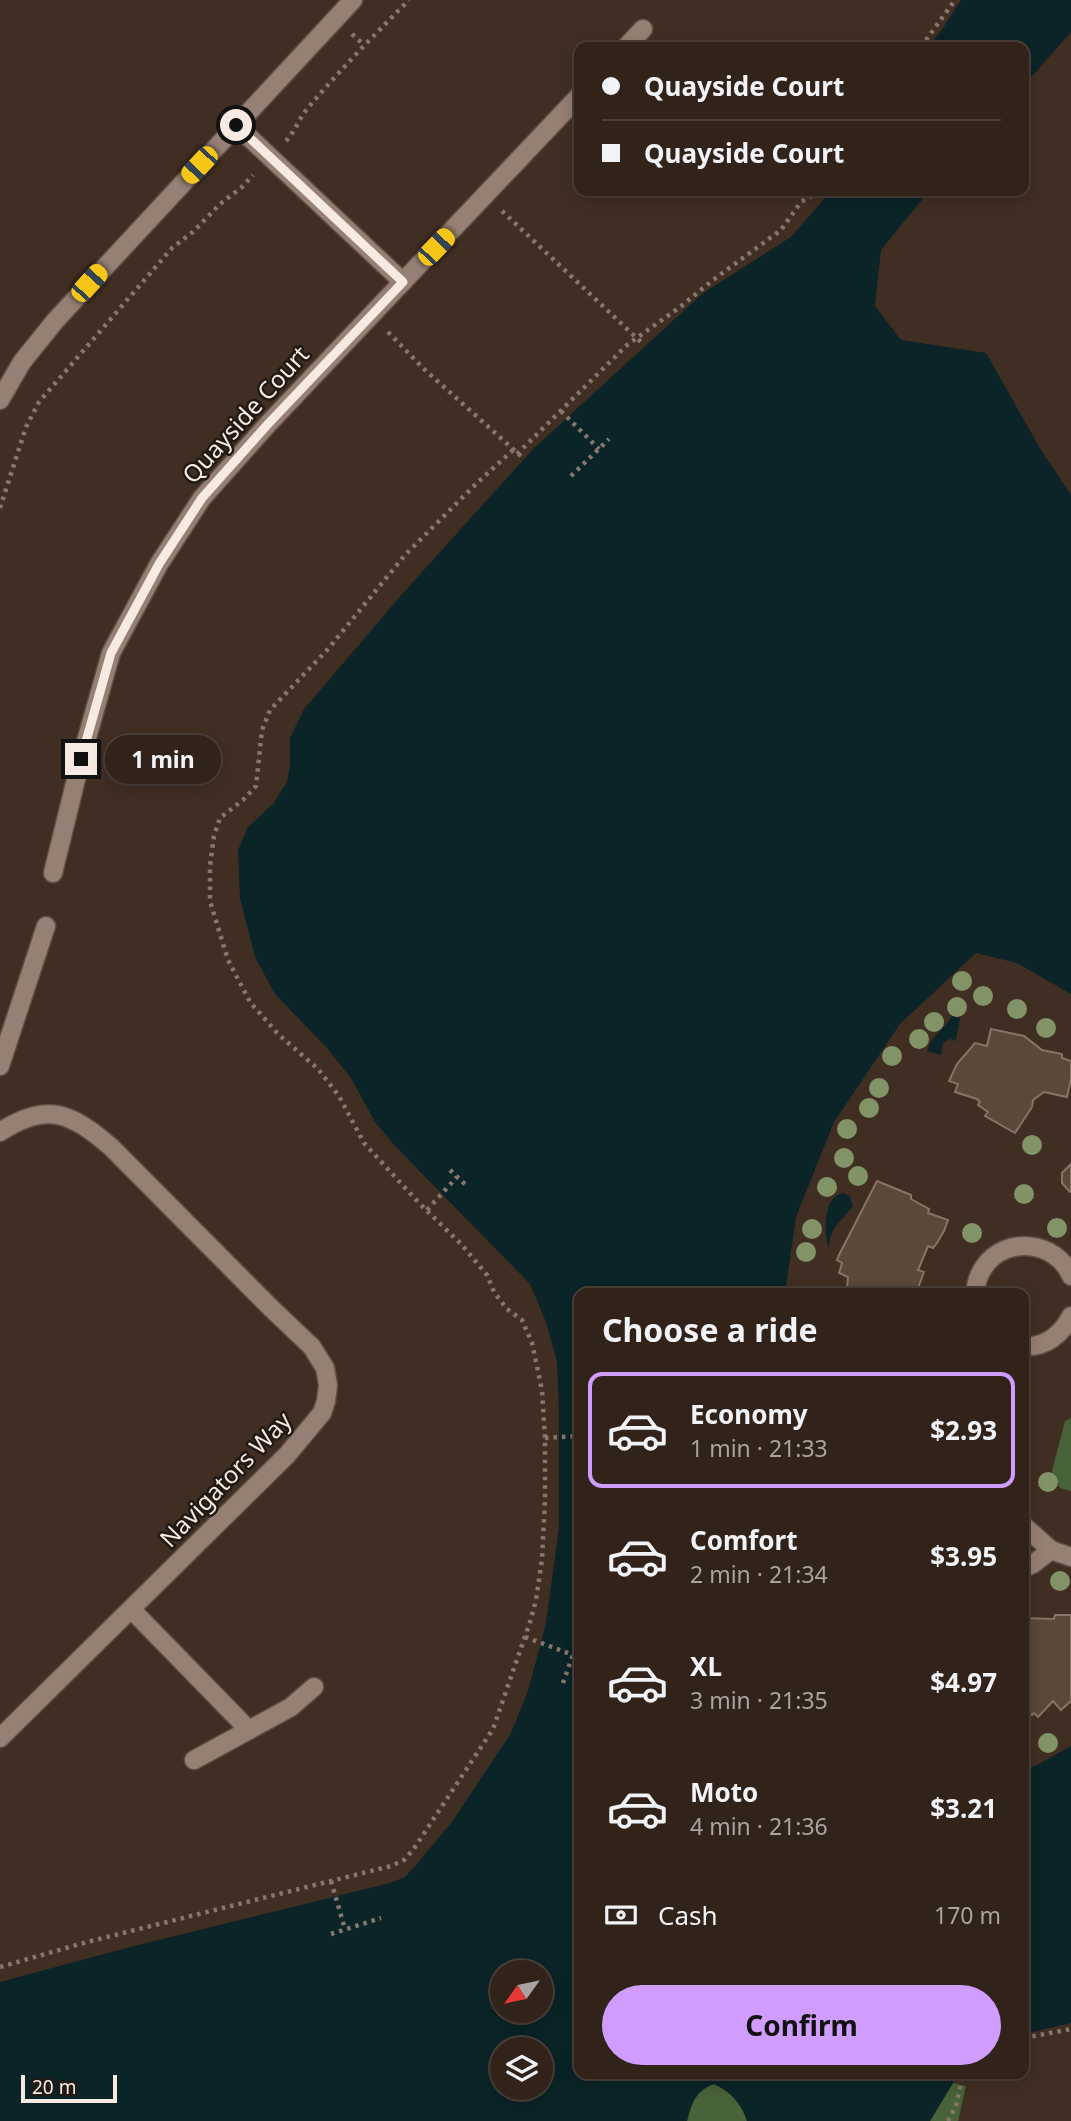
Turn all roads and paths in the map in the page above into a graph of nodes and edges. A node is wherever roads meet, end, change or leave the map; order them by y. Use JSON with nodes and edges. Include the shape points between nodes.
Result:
{"nodes":[{"id":1,"x":353,"y":0,"type":"edge"},
{"id":2,"x":409,"y":0,"type":"edge"},
{"id":3,"x":955,"y":0,"type":"edge"},
{"id":4,"x":643,"y":29,"type":"dead end"},
{"id":5,"x":631,"y":42,"type":"edge"},
{"id":6,"x":925,"y":42,"type":"edge"},
{"id":7,"x":574,"y":101,"type":"edge"},
{"id":8,"x":236,"y":125,"type":"junction"},
{"id":9,"x":270,"y":157,"type":"junction"},
{"id":10,"x":485,"y":195,"type":"junction"},
{"id":11,"x":811,"y":196,"type":"edge"},
{"id":12,"x":403,"y":282,"type":"junction"},
{"id":13,"x":374,"y":313,"type":"junction"},
{"id":14,"x":636,"y":337,"type":"junction"},
{"id":15,"x":642,"y":343,"type":"dead end"},
{"id":16,"x":0,"y":400,"type":"edge"},
{"id":17,"x":561,"y":411,"type":"junction"},
{"id":18,"x":609,"y":439,"type":"dead end"},
{"id":19,"x":599,"y":449,"type":"junction"},
{"id":20,"x":515,"y":452,"type":"junction"},
{"id":21,"x":523,"y":458,"type":"dead end"},
{"id":22,"x":572,"y":476,"type":"dead end"},
{"id":23,"x":0,"y":508,"type":"edge"},
{"id":24,"x":53,"y":873,"type":"dead end"},
{"id":25,"x":46,"y":926,"type":"dead end"},
{"id":26,"x":0,"y":1066,"type":"edge"},
{"id":27,"x":0,"y":1132,"type":"edge"},
{"id":28,"x":450,"y":1170,"type":"dead end"},
{"id":29,"x":457,"y":1177,"type":"junction"},
{"id":30,"x":468,"y":1187,"type":"dead end"},
{"id":31,"x":427,"y":1210,"type":"junction"},
{"id":32,"x":1071,"y":1276,"type":"edge"},
{"id":33,"x":976,"y":1288,"type":"edge"},
{"id":34,"x":1071,"y":1316,"type":"edge"},
{"id":35,"x":1029,"y":1346,"type":"edge"},
{"id":36,"x":574,"y":1436,"type":"edge"},
{"id":37,"x":545,"y":1438,"type":"junction"},
{"id":38,"x":1029,"y":1530,"type":"edge"},
{"id":39,"x":1051,"y":1550,"type":"junction"},
{"id":40,"x":1071,"y":1557,"type":"edge"},
{"id":41,"x":1029,"y":1566,"type":"edge"},
{"id":42,"x":132,"y":1610,"type":"junction"},
{"id":43,"x":525,"y":1637,"type":"junction"},
{"id":44,"x":574,"y":1652,"type":"edge"},
{"id":45,"x":573,"y":1655,"type":"junction"},
{"id":46,"x":563,"y":1683,"type":"dead end"},
{"id":47,"x":314,"y":1688,"type":"dead end"},
{"id":48,"x":249,"y":1730,"type":"junction"},
{"id":49,"x":0,"y":1738,"type":"edge"},
{"id":50,"x":194,"y":1760,"type":"dead end"},
{"id":51,"x":331,"y":1881,"type":"junction"},
{"id":52,"x":381,"y":1918,"type":"dead end"},
{"id":53,"x":345,"y":1929,"type":"junction"},
{"id":54,"x":331,"y":1934,"type":"dead end"},
{"id":55,"x":0,"y":1967,"type":"edge"},
{"id":56,"x":1071,"y":2029,"type":"edge"},
{"id":57,"x":1029,"y":2037,"type":"edge"},
{"id":58,"x":963,"y":2079,"type":"edge"},
{"id":59,"x":948,"y":2121,"type":"edge"}],
"edges":[{"from":1,"to":8,"type":"street"},
{"from":2,"to":9,"type":"path","via":[[343,68]]},
{"from":3,"to":6,"type":"path"},
{"from":4,"to":5,"type":"street"},
{"from":7,"to":10,"type":"street","name":"Quayside Court"},
{"from":8,"to":9,"type":"street"},
{"from":8,"to":16,"type":"street","via":[[55,321],[22,362]]},
{"from":9,"to":12,"type":"street"},
{"from":9,"to":23,"type":"path","via":[[172,248],[39,402]]},
{"from":10,"to":12,"type":"street","name":"Quayside Court"},
{"from":10,"to":14,"type":"path"},
{"from":11,"to":14,"type":"path","via":[[801,202],[781,230]]},
{"from":12,"to":13,"type":"street","name":"Quayside Court"},
{"from":13,"to":20,"type":"path","via":[[391,336]]},
{"from":13,"to":24,"type":"street","name":"Quayside Court","via":[[202,498],[159,564],[111,653]]},
{"from":14,"to":15,"type":"path"},
{"from":14,"to":17,"type":"path"},
{"from":17,"to":19,"type":"path"},
{"from":17,"to":20,"type":"path"},
{"from":18,"to":19,"type":"path"},
{"from":19,"to":22,"type":"path"},
{"from":20,"to":21,"type":"path"},
{"from":20,"to":31,"type":"path","via":[[405,555],[328,649],[270,710],[262,730],[256,786],[220,818],[210,866],[210,901],[228,960],[250,1002],[318,1069],[339,1096],[364,1143]]},
{"from":25,"to":26,"type":"street"},
{"from":27,"to":42,"type":"street","name":"Navigators Way","via":[[28,1117],[44,1115],[66,1116],[86,1126],[312,1347],[325,1368],[326,1401],[313,1426]]},
{"from":28,"to":29,"type":"path"},
{"from":29,"to":30,"type":"path"},
{"from":29,"to":31,"type":"path"},
{"from":31,"to":37,"type":"path","via":[[487,1275],[507,1309],[522,1320],[542,1390]]},
{"from":32,"to":33,"type":"street","via":[[1059,1258],[1045,1249],[1012,1247],[984,1266]]},
{"from":34,"to":35,"type":"street","via":[[1046,1342]]},
{"from":36,"to":37,"type":"path"},
{"from":37,"to":43,"type":"path","via":[[542,1559]]},
{"from":38,"to":39,"type":"street"},
{"from":39,"to":40,"type":"street"},
{"from":39,"to":41,"type":"street"},
{"from":42,"to":48,"type":"street"},
{"from":42,"to":49,"type":"street","name":"Navigators Way"},
{"from":43,"to":45,"type":"path"},
{"from":43,"to":51,"type":"path","via":[[489,1735],[413,1850],[399,1863]]},
{"from":44,"to":45,"type":"path"},
{"from":45,"to":46,"type":"path"},
{"from":47,"to":48,"type":"street"},
{"from":48,"to":50,"type":"street"},
{"from":51,"to":53,"type":"path"},
{"from":51,"to":55,"type":"path"},
{"from":52,"to":53,"type":"path"},
{"from":53,"to":54,"type":"path"},
{"from":56,"to":57,"type":"path"},
{"from":58,"to":59,"type":"path"}]}
